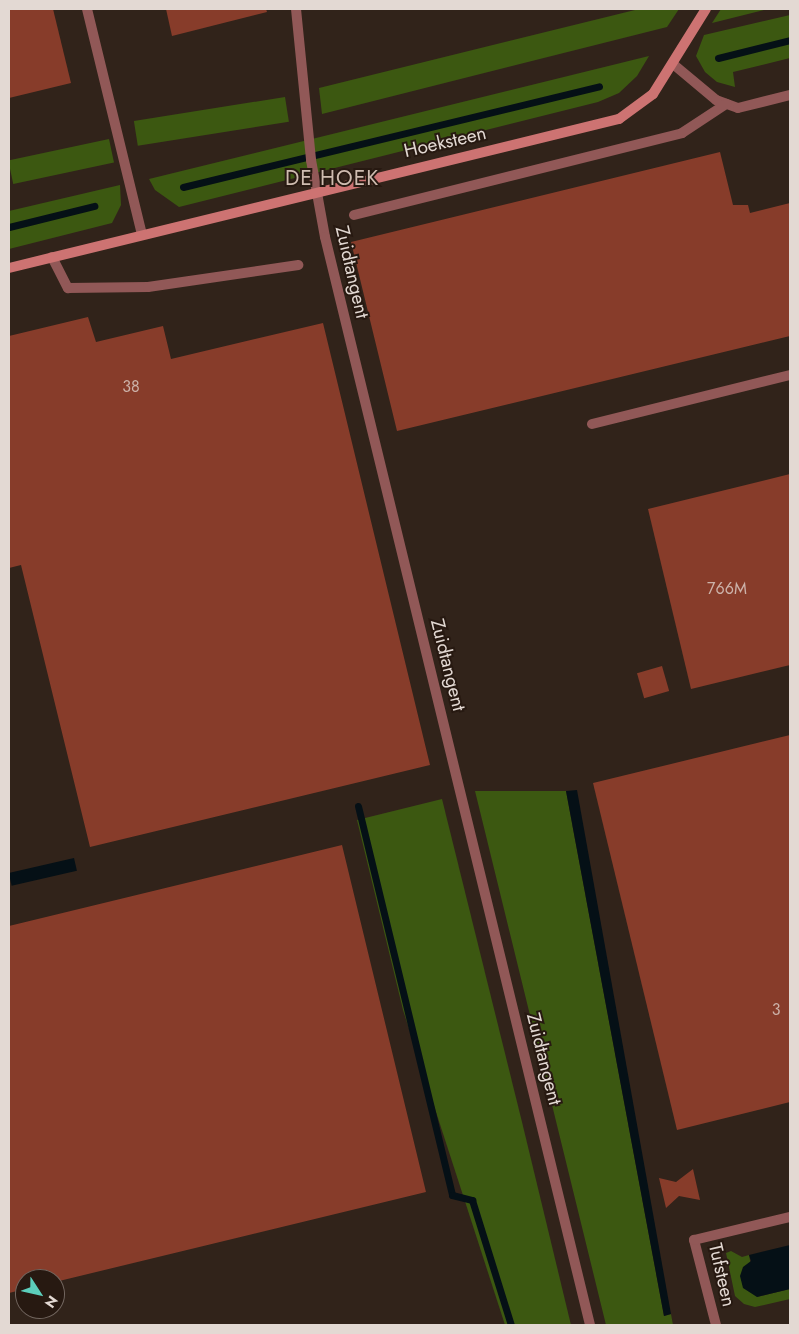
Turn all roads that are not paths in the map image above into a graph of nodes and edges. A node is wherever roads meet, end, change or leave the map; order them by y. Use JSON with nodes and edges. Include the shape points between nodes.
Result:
{"nodes":[{"id":1,"x":87,"y":9,"type":"edge"},
{"id":2,"x":296,"y":9,"type":"edge"},
{"id":3,"x":706,"y":9,"type":"edge"},
{"id":4,"x":672,"y":64,"type":"junction"},
{"id":5,"x":790,"y":96,"type":"edge"},
{"id":6,"x":726,"y":104,"type":"junction"},
{"id":7,"x":354,"y":215,"type":"dead end"},
{"id":8,"x":142,"y":234,"type":"junction"},
{"id":9,"x":52,"y":257,"type":"junction"},
{"id":10,"x":298,"y":265,"type":"dead end"},
{"id":11,"x":9,"y":268,"type":"edge"},
{"id":12,"x":790,"y":375,"type":"edge"},
{"id":13,"x":592,"y":424,"type":"dead end"},
{"id":14,"x":790,"y":1217,"type":"edge"},
{"id":15,"x":590,"y":1325,"type":"edge"},
{"id":16,"x":716,"y":1325,"type":"edge"}],
"edges":[{"from":1,"to":8,"type":"street"},
{"from":2,"to":15,"type":"street","name":"Zuidtangent","via":[[311,160],[325,237]]},
{"from":3,"to":4,"type":"street","name":"Hoeksteen"},
{"from":4,"to":6,"type":"street","via":[[716,100]]},
{"from":4,"to":8,"type":"street","name":"Hoeksteen","via":[[654,94],[619,119]]},
{"from":5,"to":6,"type":"street","via":[[738,108]]},
{"from":6,"to":7,"type":"street","via":[[682,133]]},
{"from":8,"to":9,"type":"street","name":"Hoeksteen"},
{"from":9,"to":10,"type":"street","via":[[68,288],[148,287]]},
{"from":9,"to":11,"type":"street","name":"Hoeksteen"},
{"from":12,"to":13,"type":"street"},
{"from":14,"to":16,"type":"street","name":"Tufsteen","via":[[694,1240]]}]}
